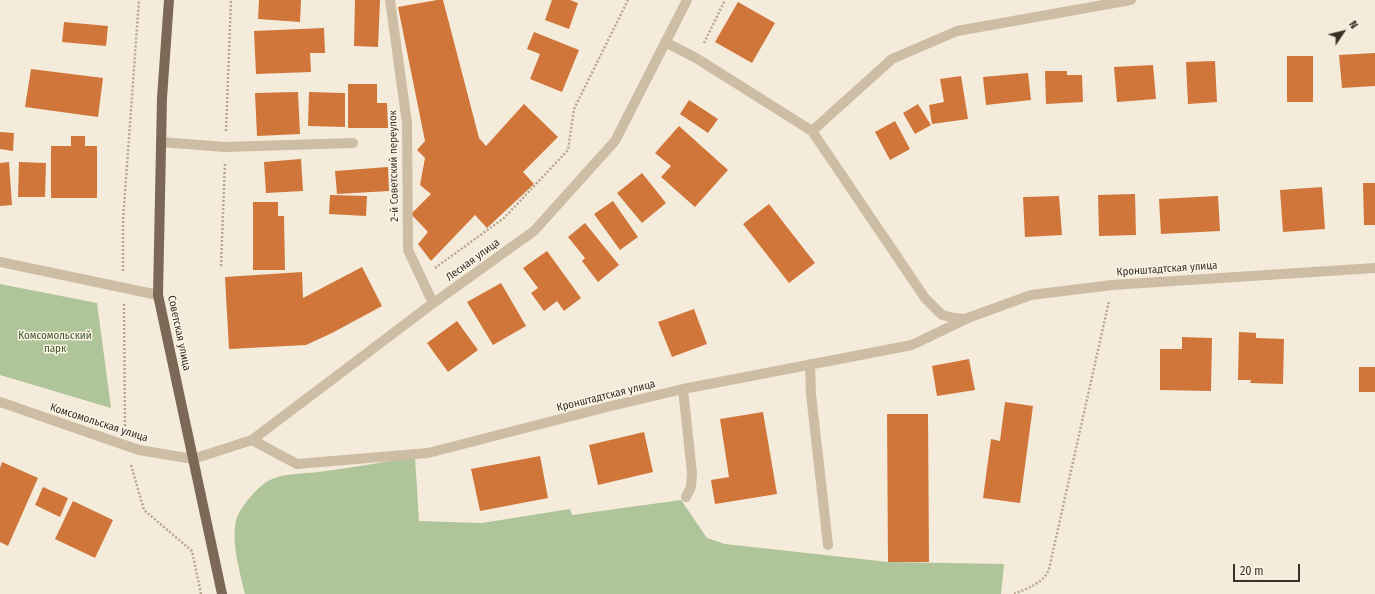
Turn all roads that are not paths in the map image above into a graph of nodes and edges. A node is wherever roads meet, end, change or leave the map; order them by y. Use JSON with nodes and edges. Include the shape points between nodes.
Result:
{"nodes":[{"id":1,"x":169,"y":0,"type":"edge"},
{"id":2,"x":390,"y":0,"type":"edge"},
{"id":3,"x":687,"y":0,"type":"edge"},
{"id":4,"x":1131,"y":0,"type":"edge"},
{"id":5,"x":665,"y":42,"type":"junction"},
{"id":6,"x":812,"y":130,"type":"junction"},
{"id":7,"x":161,"y":142,"type":"junction"},
{"id":8,"x":353,"y":143,"type":"dead end"},
{"id":9,"x":0,"y":262,"type":"edge"},
{"id":10,"x":1375,"y":268,"type":"edge"},
{"id":11,"x":158,"y":295,"type":"junction"},
{"id":12,"x":433,"y":303,"type":"junction"},
{"id":13,"x":966,"y":319,"type":"junction"},
{"id":14,"x":810,"y":364,"type":"junction"},
{"id":15,"x":682,"y":389,"type":"junction"},
{"id":16,"x":0,"y":402,"type":"edge"},
{"id":17,"x":252,"y":440,"type":"junction"},
{"id":18,"x":193,"y":459,"type":"junction"},
{"id":19,"x":686,"y":497,"type":"dead end"},
{"id":20,"x":828,"y":545,"type":"dead end"},
{"id":21,"x":222,"y":594,"type":"edge"}],
"edges":[{"from":1,"to":7,"type":"main road","name":"Советская улица"},
{"from":2,"to":12,"type":"street","name":"2-й Советский переулок","via":[[407,123],[408,250]]},
{"from":3,"to":5,"type":"street","name":"Лесная улица"},
{"from":4,"to":6,"type":"street","via":[[957,31],[892,59]]},
{"from":5,"to":6,"type":"street","via":[[696,58]]},
{"from":5,"to":12,"type":"street","name":"Лесная улица","via":[[615,141],[534,231]]},
{"from":6,"to":13,"type":"street","name":"Кронштадтская улица","via":[[926,298],[942,314]]},
{"from":7,"to":8,"type":"street","via":[[225,147]]},
{"from":7,"to":11,"type":"main road","name":"Советская улица"},
{"from":9,"to":11,"type":"street"},
{"from":10,"to":13,"type":"street","name":"Кронштадтская улица","via":[[1112,284],[1031,296]]},
{"from":11,"to":18,"type":"main road","name":"Советская улица"},
{"from":12,"to":17,"type":"street","name":"Лесная улица"},
{"from":13,"to":14,"type":"street","name":"Кронштадтская улица","via":[[912,345]]},
{"from":14,"to":15,"type":"street","name":"Кронштадтская улица"},
{"from":14,"to":20,"type":"street"},
{"from":15,"to":17,"type":"street","name":"Кронштадтская улица","via":[[428,454],[298,464]]},
{"from":15,"to":19,"type":"street","via":[[692,473],[691,486]]},
{"from":16,"to":18,"type":"street","name":"Комсомольская улица","via":[[139,450]]},
{"from":17,"to":18,"type":"street","name":"Лесная улица"},
{"from":18,"to":21,"type":"main road","name":"Советская улица"}]}
